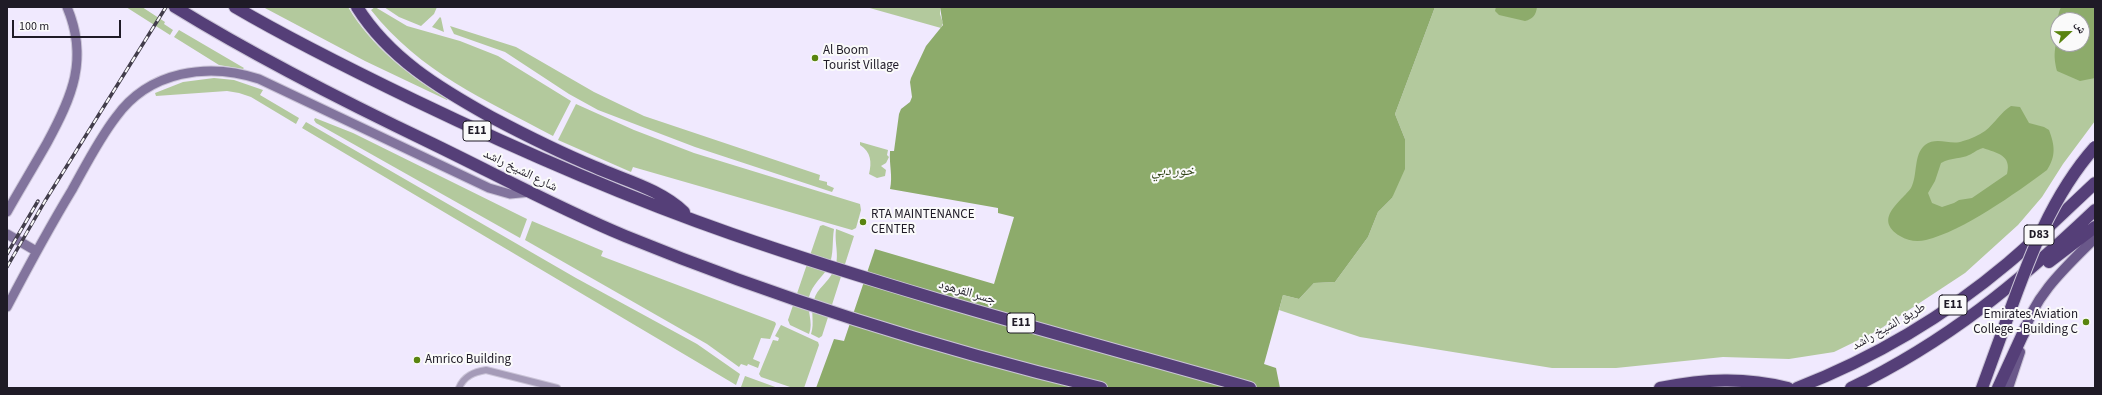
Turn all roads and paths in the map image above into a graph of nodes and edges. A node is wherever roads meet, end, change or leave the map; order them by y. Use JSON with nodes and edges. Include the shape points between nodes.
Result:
{"nodes":[{"id":1,"x":67,"y":7,"type":"edge"},
{"id":2,"x":175,"y":7,"type":"edge"},
{"id":3,"x":235,"y":7,"type":"edge"},
{"id":4,"x":356,"y":7,"type":"edge"},
{"id":5,"x":2095,"y":147,"type":"edge"},
{"id":6,"x":2095,"y":183,"type":"edge"},
{"id":7,"x":531,"y":192,"type":"junction"},
{"id":8,"x":2095,"y":210,"type":"edge"},
{"id":9,"x":7,"y":212,"type":"edge"},
{"id":10,"x":690,"y":218,"type":"junction"},
{"id":11,"x":2095,"y":227,"type":"edge"},
{"id":12,"x":7,"y":234,"type":"edge"},
{"id":13,"x":2095,"y":238,"type":"edge"},
{"id":14,"x":36,"y":251,"type":"junction"},
{"id":15,"x":792,"y":254,"type":"joint"},
{"id":16,"x":2018,"y":280,"type":"junction"},
{"id":17,"x":7,"y":307,"type":"edge"},
{"id":18,"x":2026,"y":327,"type":"junction"},
{"id":19,"x":1899,"y":363,"type":"junction"},
{"id":20,"x":459,"y":388,"type":"edge"},
{"id":21,"x":557,"y":388,"type":"edge"},
{"id":22,"x":1100,"y":388,"type":"edge"},
{"id":23,"x":1250,"y":388,"type":"edge"},
{"id":24,"x":1660,"y":388,"type":"edge"},
{"id":25,"x":1788,"y":388,"type":"edge"},
{"id":26,"x":1798,"y":388,"type":"edge"},
{"id":27,"x":1851,"y":388,"type":"edge"},
{"id":28,"x":1869,"y":388,"type":"edge"},
{"id":29,"x":1982,"y":388,"type":"edge"},
{"id":30,"x":1998,"y":388,"type":"edge"},
{"id":31,"x":2008,"y":388,"type":"edge"}],
"edges":[{"from":1,"to":9,"type":"street","via":[[74,26],[78,55],[72,93],[62,116]]},
{"from":2,"to":7,"type":"highway","name":"شارع الشيخ راشد","number":"E11","via":[[322,90]]},
{"from":3,"to":10,"type":"highway","name":"شارع الشيخ راشد","number":"E11","via":[[324,56],[481,132],[594,182]]},
{"from":4,"to":10,"type":"highway","via":[[390,49],[441,88],[544,145],[660,195]]},
{"from":5,"to":29,"type":"highway","number":"D83","bridge":true,"via":[[2064,189],[2046,221]]},
{"from":6,"to":26,"type":"highway","name":"طريق الشيخ راشد","number":"E11","via":[[2008,264],[1952,306],[1881,349]]},
{"from":7,"to":14,"type":"street","via":[[510,194],[489,188],[259,79],[232,72],[190,72],[150,87],[117,116]]},
{"from":7,"to":22,"type":"highway","name":"شارع الشيخ راشد","number":"E11","via":[[622,235],[778,294],[936,344]]},
{"from":8,"to":16,"type":"highway","number":"E11"},
{"from":10,"to":15,"type":"highway","name":"شارع الشيخ راشد","number":"E11"},
{"from":11,"to":16,"type":"highway","via":[[2061,253]]},
{"from":12,"to":14,"type":"street"},
{"from":13,"to":18,"type":"main road","via":[[2055,280]]},
{"from":14,"to":17,"type":"street"},
{"from":15,"to":23,"type":"highway","name":"جسر القرهود","number":"E11","via":[[921,295]]},
{"from":16,"to":19,"type":"highway","number":"E11","via":[[1960,325]]},
{"from":18,"to":30,"type":"highway"},
{"from":18,"to":31,"type":"main road"},
{"from":19,"to":27,"type":"highway","number":"E11"},
{"from":19,"to":28,"type":"highway"},
{"from":20,"to":21,"type":"street","via":[[467,376],[476,371],[486,370]]},
{"from":24,"to":25,"type":"highway","via":[[1742,380]]}]}
